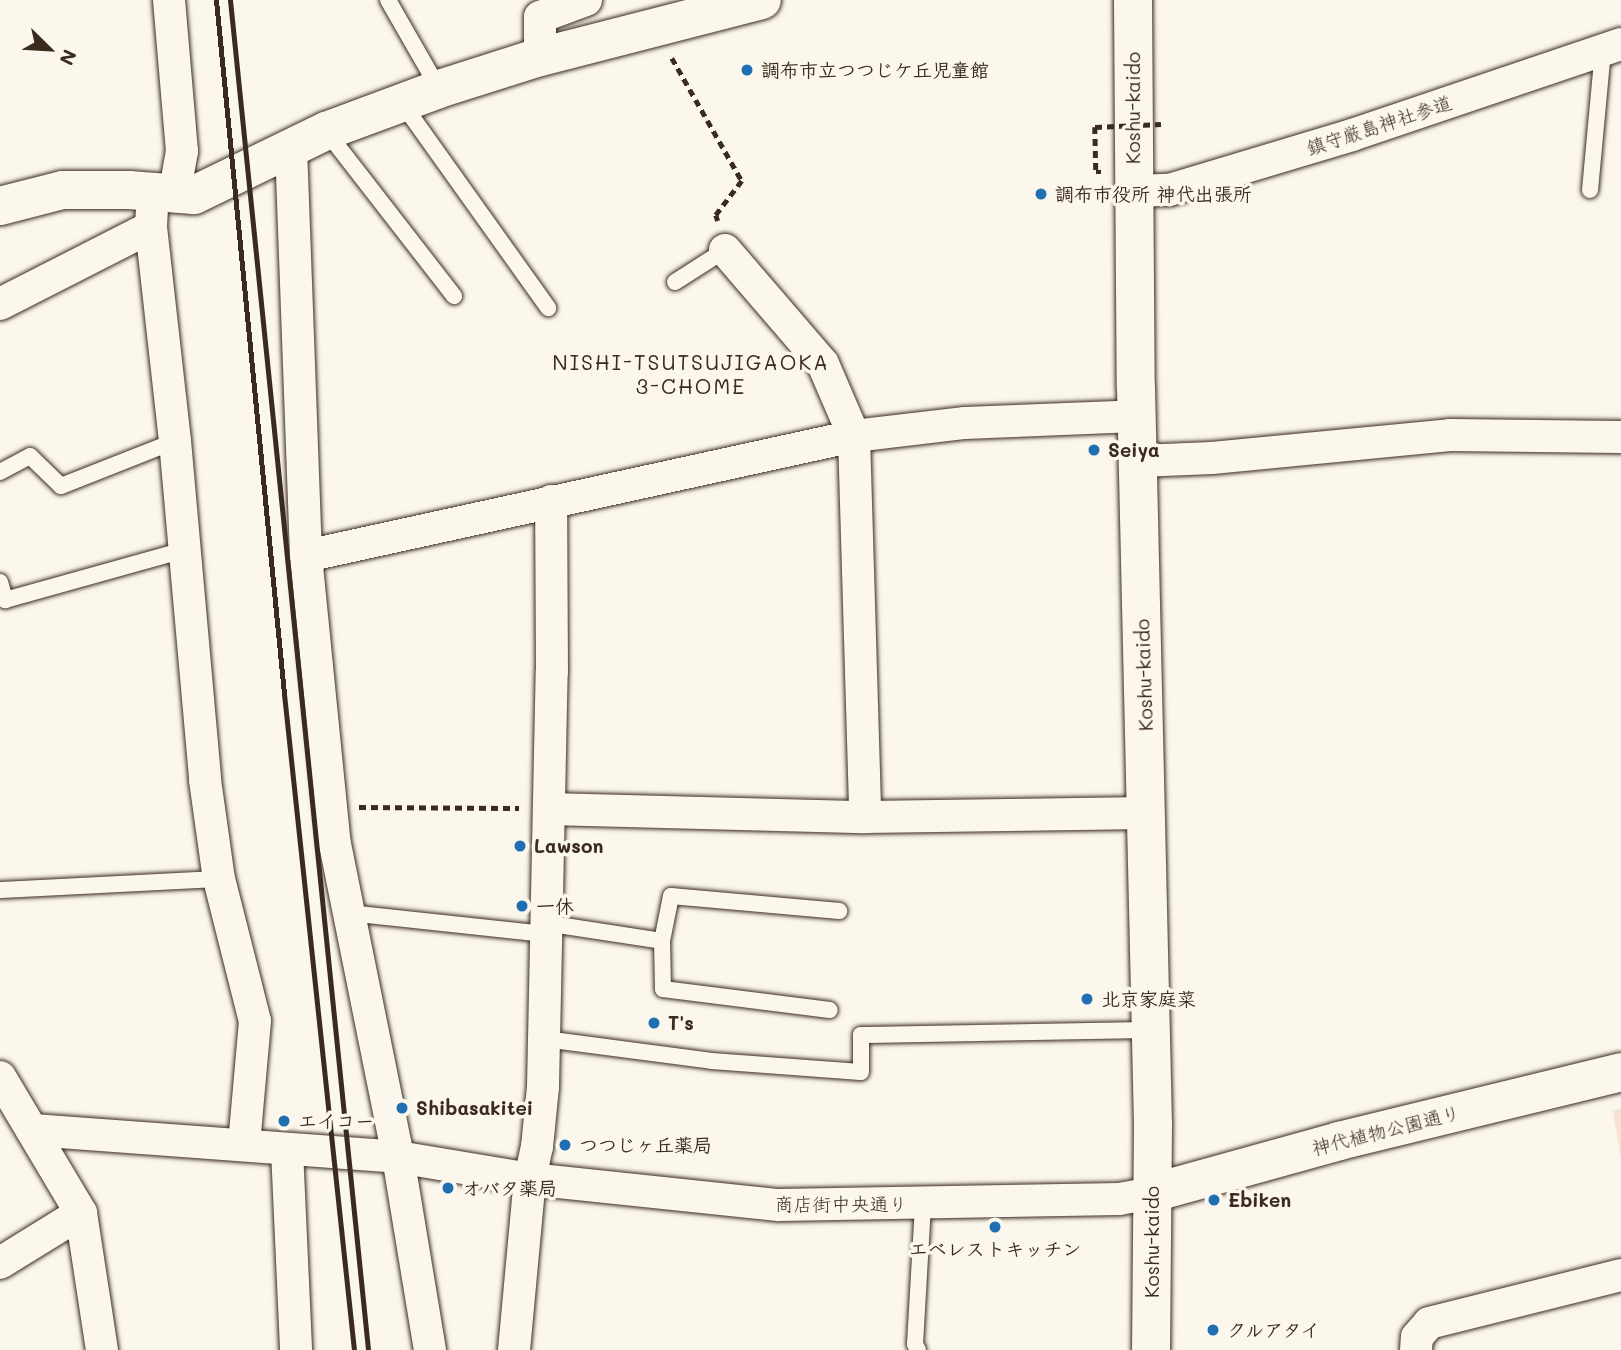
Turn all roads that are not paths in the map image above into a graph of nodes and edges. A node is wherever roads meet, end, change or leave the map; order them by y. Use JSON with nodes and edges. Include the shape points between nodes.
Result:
{"nodes":[{"id":1,"x":169,"y":0,"type":"edge"},
{"id":2,"x":388,"y":0,"type":"edge"},
{"id":3,"x":586,"y":0,"type":"edge"},
{"id":4,"x":762,"y":0,"type":"edge"},
{"id":5,"x":1133,"y":0,"type":"edge"},
{"id":6,"x":1612,"y":48,"type":"edge"},
{"id":7,"x":540,"y":57,"type":"junction"},
{"id":8,"x":439,"y":89,"type":"junction"},
{"id":9,"x":402,"y":103,"type":"junction"},
{"id":10,"x":326,"y":131,"type":"junction"},
{"id":11,"x":291,"y":147,"type":"junction"},
{"id":12,"x":1590,"y":190,"type":"dead end"},
{"id":13,"x":1133,"y":191,"type":"junction"},
{"id":14,"x":159,"y":205,"type":"junction"},
{"id":15,"x":0,"y":206,"type":"edge"},
{"id":16,"x":725,"y":250,"type":"joint"},
{"id":17,"x":675,"y":282,"type":"dead end"},
{"id":18,"x":454,"y":296,"type":"dead end"},
{"id":19,"x":0,"y":304,"type":"edge"},
{"id":20,"x":548,"y":308,"type":"dead end"},
{"id":21,"x":1136,"y":416,"type":"junction"},
{"id":22,"x":854,"y":436,"type":"junction"},
{"id":23,"x":1621,"y":438,"type":"edge"},
{"id":24,"x":175,"y":441,"type":"junction"},
{"id":25,"x":1139,"y":461,"type":"junction"},
{"id":26,"x":0,"y":472,"type":"edge"},
{"id":27,"x":551,"y":501,"type":"junction"},
{"id":28,"x":184,"y":550,"type":"junction"},
{"id":29,"x":306,"y":556,"type":"junction"},
{"id":30,"x":0,"y":582,"type":"edge"},
{"id":31,"x":548,"y":809,"type":"junction"},
{"id":32,"x":1148,"y":813,"type":"junction"},
{"id":33,"x":865,"y":817,"type":"junction"},
{"id":34,"x":219,"y":879,"type":"junction"},
{"id":35,"x":0,"y":890,"type":"edge"},
{"id":36,"x":839,"y":911,"type":"dead end"},
{"id":37,"x":349,"y":913,"type":"junction"},
{"id":38,"x":545,"y":928,"type":"junction"},
{"id":39,"x":662,"y":941,"type":"junction"},
{"id":40,"x":830,"y":1010,"type":"dead end"},
{"id":41,"x":1151,"y":1030,"type":"junction"},
{"id":42,"x":545,"y":1039,"type":"junction"},
{"id":43,"x":1621,"y":1073,"type":"edge"},
{"id":44,"x":0,"y":1077,"type":"edge"},
{"id":45,"x":32,"y":1130,"type":"junction"},
{"id":46,"x":244,"y":1144,"type":"junction"},
{"id":47,"x":287,"y":1150,"type":"junction"},
{"id":48,"x":398,"y":1157,"type":"junction"},
{"id":49,"x":530,"y":1179,"type":"junction"},
{"id":50,"x":1152,"y":1193,"type":"junction"},
{"id":51,"x":923,"y":1204,"type":"junction"},
{"id":52,"x":81,"y":1213,"type":"junction"},
{"id":53,"x":0,"y":1263,"type":"edge"},
{"id":54,"x":1621,"y":1275,"type":"edge"},
{"id":55,"x":102,"y":1350,"type":"edge"},
{"id":56,"x":296,"y":1350,"type":"edge"},
{"id":57,"x":430,"y":1350,"type":"edge"},
{"id":58,"x":514,"y":1350,"type":"edge"},
{"id":59,"x":918,"y":1350,"type":"edge"},
{"id":60,"x":1151,"y":1350,"type":"edge"},
{"id":61,"x":1416,"y":1350,"type":"edge"}],
"edges":[{"from":1,"to":14,"type":"street","via":[[182,151]]},
{"from":2,"to":8,"type":"lane"},
{"from":3,"to":7,"type":"street","via":[[541,17]]},
{"from":4,"to":7,"type":"main road"},
{"from":5,"to":13,"type":"main road","name":"Koshu-kaido"},
{"from":6,"to":12,"type":"lane"},
{"from":6,"to":13,"type":"street","name":"鎮守厳島神社参道","via":[[1169,190]]},
{"from":7,"to":8,"type":"main road"},
{"from":8,"to":9,"type":"main road"},
{"from":9,"to":10,"type":"main road"},
{"from":9,"to":20,"type":"lane"},
{"from":10,"to":11,"type":"main road"},
{"from":10,"to":18,"type":"lane"},
{"from":11,"to":14,"type":"main road","via":[[194,195]]},
{"from":11,"to":29,"type":"street"},
{"from":13,"to":21,"type":"main road","name":"Koshu-kaido"},
{"from":14,"to":15,"type":"main road","via":[[128,190],[63,190]]},
{"from":14,"to":19,"type":"street"},
{"from":14,"to":24,"type":"street"},
{"from":16,"to":17,"type":"lane"},
{"from":16,"to":22,"type":"street","via":[[823,364]]},
{"from":21,"to":22,"type":"street","via":[[965,423]]},
{"from":21,"to":25,"type":"main road","name":"Koshu-kaido"},
{"from":22,"to":27,"type":"street"},
{"from":22,"to":33,"type":"street"},
{"from":23,"to":25,"type":"street","via":[[1450,435]]},
{"from":24,"to":26,"type":"lane","via":[[61,486],[30,456]]},
{"from":24,"to":28,"type":"street"},
{"from":25,"to":32,"type":"main road","name":"Koshu-kaido"},
{"from":27,"to":29,"type":"street"},
{"from":27,"to":31,"type":"street"},
{"from":28,"to":30,"type":"lane","via":[[5,600]]},
{"from":28,"to":34,"type":"street"},
{"from":29,"to":37,"type":"street","via":[[331,807]]},
{"from":31,"to":33,"type":"street"},
{"from":31,"to":38,"type":"street"},
{"from":32,"to":33,"type":"street"},
{"from":32,"to":41,"type":"main road","name":"Koshu-kaido"},
{"from":34,"to":35,"type":"lane"},
{"from":34,"to":46,"type":"street","via":[[255,1021]]},
{"from":36,"to":39,"type":"lane","via":[[671,896]]},
{"from":37,"to":38,"type":"lane"},
{"from":37,"to":48,"type":"street"},
{"from":38,"to":39,"type":"lane"},
{"from":38,"to":42,"type":"street"},
{"from":39,"to":40,"type":"lane","via":[[663,989]]},
{"from":41,"to":42,"type":"lane","via":[[861,1035],[861,1072],[712,1061]]},
{"from":41,"to":50,"type":"main road","name":"Koshu-kaido"},
{"from":42,"to":49,"type":"street","via":[[537,1147]]},
{"from":43,"to":50,"type":"main road","name":"神代植物公園通り","via":[[1339,1141]]},
{"from":44,"to":45,"type":"street"},
{"from":45,"to":46,"type":"street","name":"商店街中央通り"},
{"from":45,"to":52,"type":"street"},
{"from":46,"to":47,"type":"street","name":"商店街中央通り"},
{"from":47,"to":48,"type":"street","name":"商店街中央通り"},
{"from":47,"to":56,"type":"street"},
{"from":48,"to":49,"type":"street","name":"商店街中央通り"},
{"from":48,"to":57,"type":"street"},
{"from":49,"to":51,"type":"street","name":"商店街中央通り","via":[[779,1205]]},
{"from":49,"to":58,"type":"street"},
{"from":50,"to":51,"type":"street","name":"商店街中央通り","via":[[1119,1199]]},
{"from":50,"to":60,"type":"main road","name":"Koshu-kaido"},
{"from":51,"to":59,"type":"lane"},
{"from":52,"to":53,"type":"street"},
{"from":52,"to":55,"type":"street"},
{"from":54,"to":61,"type":"street","via":[[1429,1323],[1417,1337]]}]}
